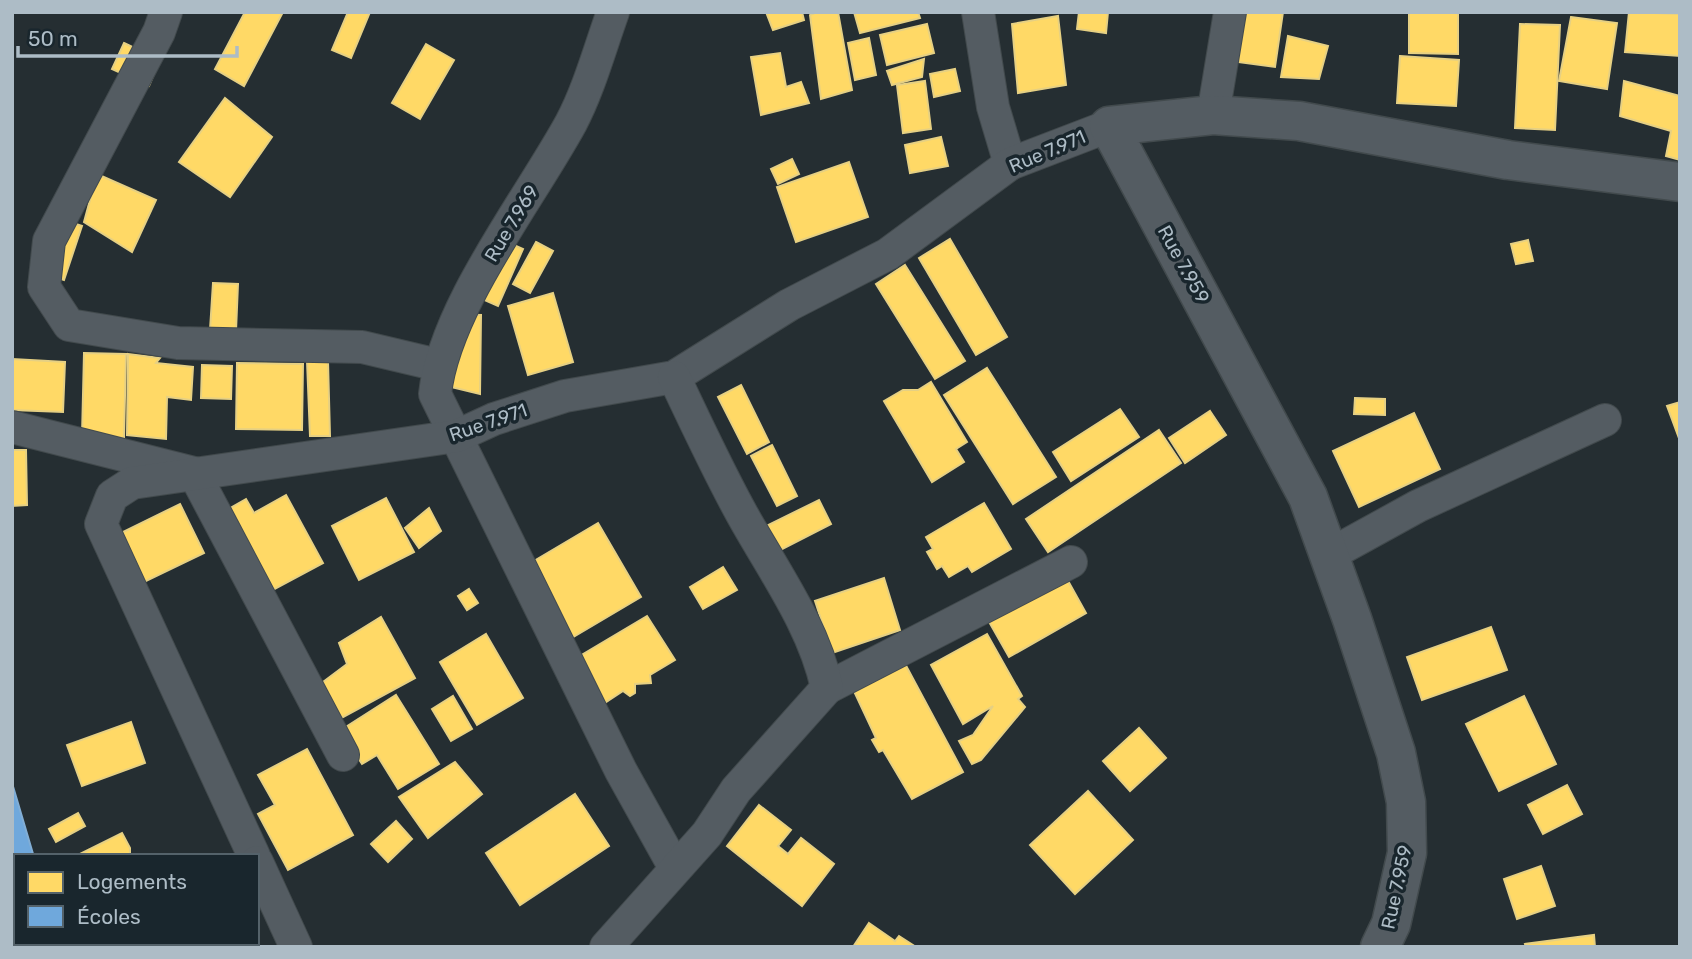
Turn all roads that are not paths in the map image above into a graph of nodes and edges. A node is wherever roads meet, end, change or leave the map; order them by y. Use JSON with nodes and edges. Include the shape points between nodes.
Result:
{"nodes":[{"id":1,"x":166,"y":12,"type":"edge"},
{"id":2,"x":613,"y":12,"type":"edge"},
{"id":3,"x":978,"y":12,"type":"edge"},
{"id":4,"x":1230,"y":12,"type":"edge"},
{"id":5,"x":1213,"y":115,"type":"junction"},
{"id":6,"x":1109,"y":126,"type":"junction"},
{"id":7,"x":1010,"y":164,"type":"junction"},
{"id":8,"x":1680,"y":182,"type":"edge"},
{"id":9,"x":438,"y":365,"type":"junction"},
{"id":10,"x":674,"y":377,"type":"junction"},
{"id":11,"x":1605,"y":420,"type":"dead end"},
{"id":12,"x":12,"y":427,"type":"edge"},
{"id":13,"x":457,"y":436,"type":"junction"},
{"id":14,"x":194,"y":474,"type":"junction"},
{"id":15,"x":1329,"y":555,"type":"junction"},
{"id":16,"x":1071,"y":562,"type":"dead end"},
{"id":17,"x":827,"y":688,"type":"junction"},
{"id":18,"x":343,"y":755,"type":"dead end"},
{"id":19,"x":253,"y":854,"type":"edge"},
{"id":20,"x":259,"y":866,"type":"edge"},
{"id":21,"x":675,"y":868,"type":"junction"},
{"id":22,"x":296,"y":947,"type":"edge"},
{"id":23,"x":606,"y":947,"type":"edge"},
{"id":24,"x":1380,"y":947,"type":"edge"}],
"edges":[{"from":1,"to":9,"type":"street","via":[[49,241],[44,287],[69,325],[178,343],[362,347]]},
{"from":2,"to":9,"type":"street","name":"Rue 7.969","via":[[573,120],[481,274]]},
{"from":3,"to":7,"type":"street","via":[[993,107]]},
{"from":4,"to":5,"type":"street"},
{"from":5,"to":6,"type":"street"},
{"from":5,"to":8,"type":"street","via":[[1299,121],[1508,160]]},
{"from":6,"to":7,"type":"street","name":"Rue 7.971"},
{"from":6,"to":15,"type":"street","name":"Rue 7.959","via":[[1271,423],[1308,497]]},
{"from":7,"to":10,"type":"street","name":"Rue 7.971","via":[[888,254],[789,305]]},
{"from":9,"to":13,"type":"street","name":"Rue 7.969","via":[[435,394]]},
{"from":10,"to":13,"type":"street","name":"Rue 7.971","via":[[565,396]]},
{"from":10,"to":17,"type":"street","via":[[740,512],[810,638]]},
{"from":11,"to":15,"type":"street","via":[[1418,506]]},
{"from":12,"to":14,"type":"street"},
{"from":13,"to":14,"type":"street","name":"Rue 7.971"},
{"from":13,"to":21,"type":"street","name":"Rue 7.969","via":[[621,771]]},
{"from":14,"to":18,"type":"street"},
{"from":14,"to":19,"type":"street","name":"Rue 7.971","via":[[132,483],[112,496],[101,524]]},
{"from":15,"to":24,"type":"street","name":"Rue 7.959","via":[[1396,753],[1406,802],[1407,853],[1391,923]]},
{"from":16,"to":17,"type":"street"},
{"from":17,"to":21,"type":"street","via":[[736,790],[707,834]]},
{"from":20,"to":22,"type":"street"},
{"from":21,"to":23,"type":"street"}]}
